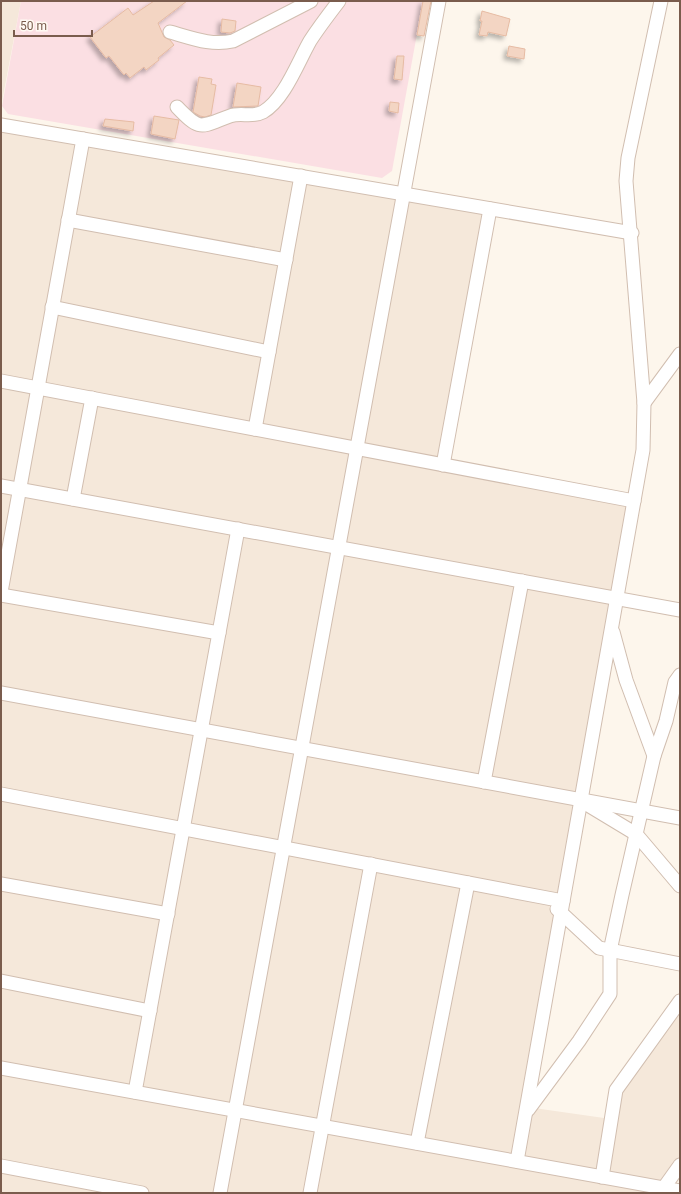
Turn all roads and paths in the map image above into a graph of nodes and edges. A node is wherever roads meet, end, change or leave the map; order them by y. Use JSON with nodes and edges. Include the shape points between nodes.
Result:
{"nodes":[{"id":1,"x":311,"y":1,"type":"edge"},
{"id":2,"x":339,"y":1,"type":"edge"},
{"id":3,"x":439,"y":1,"type":"edge"},
{"id":4,"x":661,"y":1,"type":"edge"},
{"id":5,"x":170,"y":32,"type":"dead end"},
{"id":6,"x":177,"y":107,"type":"dead end"},
{"id":7,"x":1,"y":125,"type":"edge"},
{"id":8,"x":83,"y":139,"type":"junction"},
{"id":9,"x":301,"y":176,"type":"junction"},
{"id":10,"x":402,"y":194,"type":"junction"},
{"id":11,"x":490,"y":209,"type":"junction"},
{"id":12,"x":68,"y":220,"type":"junction"},
{"id":13,"x":632,"y":233,"type":"junction"},
{"id":14,"x":286,"y":260,"type":"junction"},
{"id":15,"x":52,"y":307,"type":"junction"},
{"id":16,"x":269,"y":352,"type":"junction"},
{"id":17,"x":680,"y":354,"type":"edge"},
{"id":18,"x":1,"y":380,"type":"edge"},
{"id":19,"x":38,"y":388,"type":"junction"},
{"id":20,"x":92,"y":398,"type":"junction"},
{"id":21,"x":644,"y":403,"type":"junction"},
{"id":22,"x":255,"y":429,"type":"junction"},
{"id":23,"x":356,"y":448,"type":"junction"},
{"id":24,"x":443,"y":465,"type":"junction"},
{"id":25,"x":1,"y":486,"type":"edge"},
{"id":26,"x":20,"y":489,"type":"junction"},
{"id":27,"x":73,"y":499,"type":"junction"},
{"id":28,"x":634,"y":501,"type":"junction"},
{"id":29,"x":238,"y":529,"type":"junction"},
{"id":30,"x":338,"y":547,"type":"junction"},
{"id":31,"x":522,"y":581,"type":"junction"},
{"id":32,"x":1,"y":594,"type":"edge"},
{"id":33,"x":617,"y":599,"type":"junction"},
{"id":34,"x":680,"y":610,"type":"edge"},
{"id":35,"x":612,"y":628,"type":"junction"},
{"id":36,"x":219,"y":634,"type":"junction"},
{"id":37,"x":680,"y":675,"type":"edge"},
{"id":38,"x":1,"y":693,"type":"edge"},
{"id":39,"x":201,"y":730,"type":"junction"},
{"id":40,"x":301,"y":748,"type":"junction"},
{"id":41,"x":654,"y":756,"type":"junction"},
{"id":42,"x":484,"y":782,"type":"junction"},
{"id":43,"x":1,"y":794,"type":"edge"},
{"id":44,"x":581,"y":800,"type":"junction"},
{"id":45,"x":642,"y":811,"type":"junction"},
{"id":46,"x":680,"y":818,"type":"edge"},
{"id":47,"x":183,"y":829,"type":"junction"},
{"id":48,"x":636,"y":834,"type":"junction"},
{"id":49,"x":283,"y":848,"type":"junction"},
{"id":50,"x":371,"y":864,"type":"junction"},
{"id":51,"x":468,"y":883,"type":"junction"},
{"id":52,"x":1,"y":884,"type":"edge"},
{"id":53,"x":680,"y":886,"type":"edge"},
{"id":54,"x":562,"y":906,"type":"junction"},
{"id":55,"x":168,"y":914,"type":"junction"},
{"id":56,"x":610,"y":951,"type":"junction"},
{"id":57,"x":680,"y":964,"type":"edge"},
{"id":58,"x":1,"y":980,"type":"edge"},
{"id":59,"x":680,"y":1001,"type":"edge"},
{"id":60,"x":150,"y":1011,"type":"junction"},
{"id":61,"x":1,"y":1068,"type":"edge"},
{"id":62,"x":135,"y":1092,"type":"junction"},
{"id":63,"x":235,"y":1110,"type":"junction"},
{"id":64,"x":526,"y":1113,"type":"junction"},
{"id":65,"x":322,"y":1126,"type":"junction"},
{"id":66,"x":417,"y":1143,"type":"junction"},
{"id":67,"x":517,"y":1161,"type":"junction"},
{"id":68,"x":680,"y":1165,"type":"edge"},
{"id":69,"x":1,"y":1166,"type":"edge"},
{"id":70,"x":602,"y":1177,"type":"junction"},
{"id":71,"x":662,"y":1190,"type":"edge"},
{"id":72,"x":117,"y":1191,"type":"edge"},
{"id":73,"x":680,"y":1191,"type":"edge"},
{"id":74,"x":142,"y":1193,"type":"edge"},
{"id":75,"x":220,"y":1193,"type":"edge"},
{"id":76,"x":310,"y":1193,"type":"edge"}],
"edges":[{"from":1,"to":5,"type":"street","via":[[233,41],[220,44]]},
{"from":2,"to":6,"type":"street","via":[[311,40],[281,93],[263,112],[255,115],[231,115],[202,126],[192,123]]},
{"from":3,"to":10,"type":"street"},
{"from":4,"to":13,"type":"street","via":[[628,158],[626,181]]},
{"from":7,"to":8,"type":"street"},
{"from":8,"to":9,"type":"street"},
{"from":8,"to":12,"type":"street"},
{"from":9,"to":10,"type":"street"},
{"from":9,"to":14,"type":"street"},
{"from":10,"to":11,"type":"street"},
{"from":10,"to":23,"type":"street"},
{"from":11,"to":13,"type":"street"},
{"from":11,"to":24,"type":"street"},
{"from":12,"to":14,"type":"street"},
{"from":12,"to":15,"type":"street"},
{"from":13,"to":21,"type":"street","via":[[638,351]]},
{"from":14,"to":16,"type":"street"},
{"from":15,"to":16,"type":"street"},
{"from":15,"to":19,"type":"street"},
{"from":16,"to":22,"type":"street"},
{"from":17,"to":21,"type":"street"},
{"from":18,"to":19,"type":"street"},
{"from":19,"to":20,"type":"street"},
{"from":19,"to":26,"type":"street"},
{"from":20,"to":22,"type":"street"},
{"from":20,"to":27,"type":"street"},
{"from":21,"to":28,"type":"street","via":[[642,450]]},
{"from":22,"to":23,"type":"street"},
{"from":23,"to":24,"type":"street"},
{"from":23,"to":30,"type":"street"},
{"from":24,"to":28,"type":"street"},
{"from":25,"to":26,"type":"street"},
{"from":26,"to":27,"type":"street"},
{"from":26,"to":32,"type":"street"},
{"from":27,"to":29,"type":"street"},
{"from":28,"to":33,"type":"street"},
{"from":29,"to":30,"type":"street"},
{"from":29,"to":36,"type":"street"},
{"from":30,"to":31,"type":"street"},
{"from":30,"to":40,"type":"street"},
{"from":31,"to":33,"type":"street"},
{"from":31,"to":42,"type":"street"},
{"from":32,"to":36,"type":"street"},
{"from":33,"to":34,"type":"street"},
{"from":33,"to":35,"type":"street"},
{"from":35,"to":41,"type":"street","via":[[626,680]]},
{"from":35,"to":44,"type":"street"},
{"from":36,"to":39,"type":"street"},
{"from":37,"to":41,"type":"street"},
{"from":38,"to":39,"type":"street"},
{"from":39,"to":40,"type":"street"},
{"from":39,"to":47,"type":"street"},
{"from":40,"to":42,"type":"street"},
{"from":40,"to":49,"type":"street"},
{"from":41,"to":45,"type":"street"},
{"from":42,"to":44,"type":"street"},
{"from":43,"to":47,"type":"street"},
{"from":44,"to":45,"type":"street"},
{"from":44,"to":48,"type":"street"},
{"from":44,"to":54,"type":"street"},
{"from":45,"to":46,"type":"street"},
{"from":45,"to":48,"type":"street"},
{"from":47,"to":49,"type":"street"},
{"from":47,"to":55,"type":"street"},
{"from":48,"to":53,"type":"street"},
{"from":48,"to":56,"type":"street"},
{"from":49,"to":50,"type":"street"},
{"from":49,"to":63,"type":"street"},
{"from":50,"to":51,"type":"street"},
{"from":50,"to":65,"type":"street"},
{"from":51,"to":54,"type":"street","via":[[544,897]]},
{"from":51,"to":66,"type":"street"},
{"from":52,"to":55,"type":"street"},
{"from":54,"to":56,"type":"street","via":[[599,948]]},
{"from":54,"to":64,"type":"street"},
{"from":55,"to":60,"type":"street"},
{"from":56,"to":57,"type":"street"},
{"from":56,"to":64,"type":"street","via":[[610,994]]},
{"from":58,"to":60,"type":"street"},
{"from":59,"to":70,"type":"street","via":[[616,1090]]},
{"from":60,"to":62,"type":"street"},
{"from":61,"to":62,"type":"street"},
{"from":62,"to":63,"type":"street"},
{"from":63,"to":65,"type":"street"},
{"from":63,"to":75,"type":"street"},
{"from":64,"to":67,"type":"street"},
{"from":65,"to":66,"type":"street"},
{"from":65,"to":76,"type":"street"},
{"from":66,"to":67,"type":"street"},
{"from":67,"to":70,"type":"street"},
{"from":68,"to":71,"type":"street"},
{"from":69,"to":72,"type":"street"},
{"from":70,"to":71,"type":"street"},
{"from":71,"to":73,"type":"street"},
{"from":72,"to":74,"type":"street"}]}
